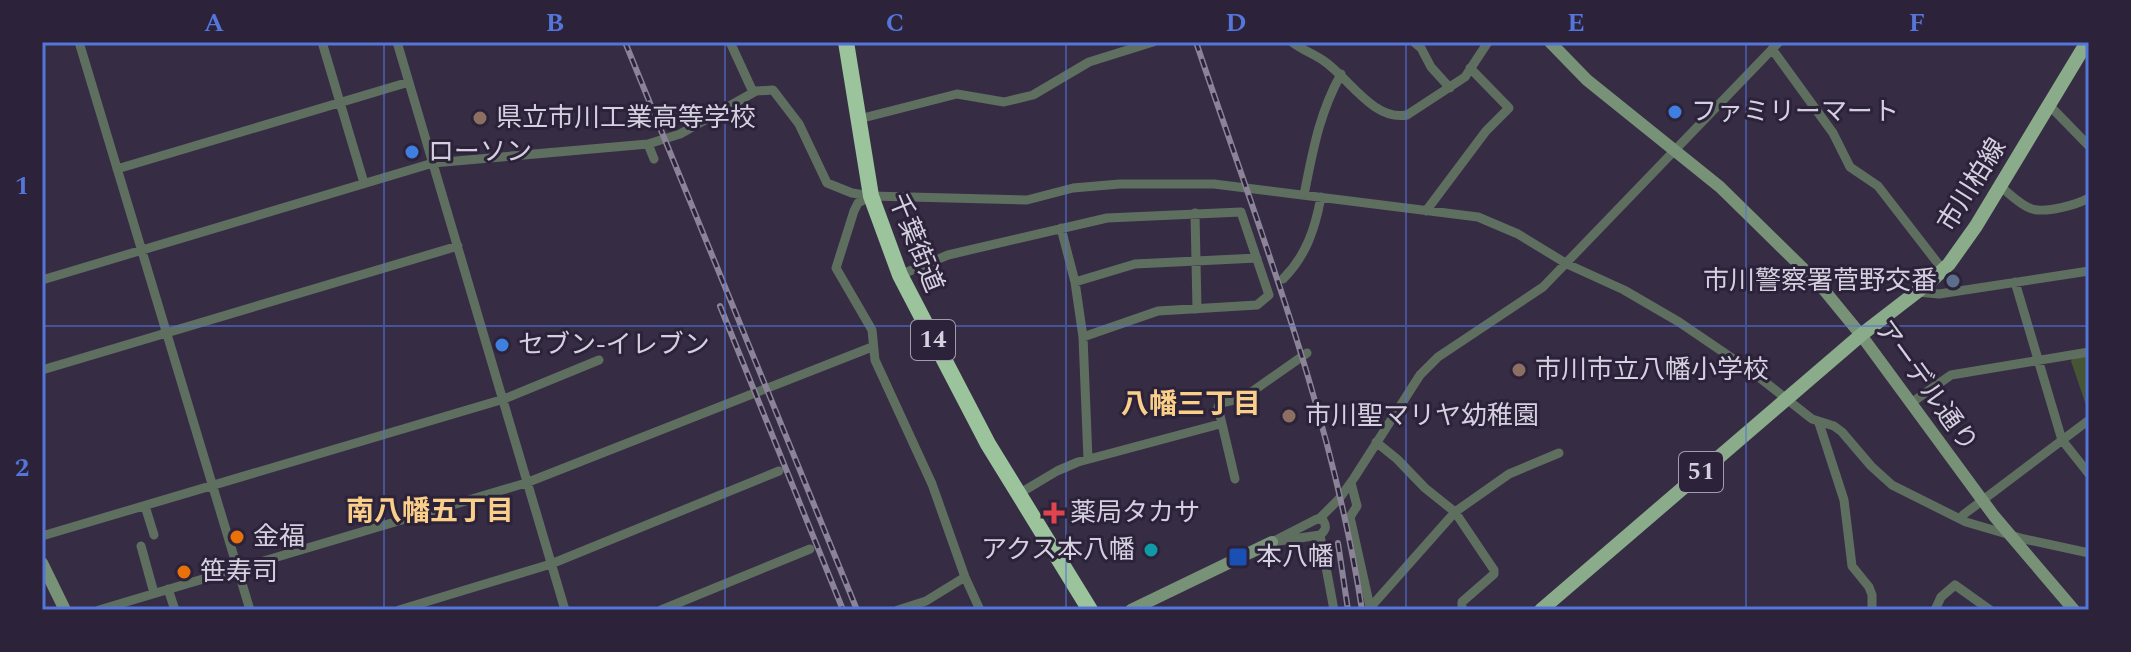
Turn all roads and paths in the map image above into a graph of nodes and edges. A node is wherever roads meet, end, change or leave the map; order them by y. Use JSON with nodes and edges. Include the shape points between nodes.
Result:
{"nodes":[{"id":1,"x":79,"y":42,"type":"edge"},
{"id":2,"x":322,"y":42,"type":"edge"},
{"id":3,"x":397,"y":42,"type":"edge"},
{"id":4,"x":730,"y":42,"type":"edge"},
{"id":5,"x":846,"y":42,"type":"edge"},
{"id":6,"x":1153,"y":42,"type":"edge"},
{"id":7,"x":1292,"y":42,"type":"edge"},
{"id":8,"x":1414,"y":42,"type":"edge"},
{"id":9,"x":1488,"y":42,"type":"edge"},
{"id":10,"x":1550,"y":42,"type":"edge"},
{"id":11,"x":2087,"y":42,"type":"edge"},
{"id":12,"x":1777,"y":44,"type":"edge"},
{"id":13,"x":1470,"y":68,"type":"junction"},
{"id":14,"x":1341,"y":74,"type":"junction"},
{"id":15,"x":409,"y":82,"type":"junction"},
{"id":16,"x":1450,"y":88,"type":"junction"},
{"id":17,"x":753,"y":92,"type":"junction"},
{"id":18,"x":339,"y":103,"type":"junction"},
{"id":19,"x":2049,"y":105,"type":"junction"},
{"id":20,"x":859,"y":119,"type":"junction"},
{"id":21,"x":648,"y":144,"type":"junction"},
{"id":22,"x":2089,"y":146,"type":"edge"},
{"id":23,"x":1674,"y":149,"type":"junction"},
{"id":24,"x":654,"y":159,"type":"dead end"},
{"id":25,"x":433,"y":163,"type":"junction"},
{"id":26,"x":117,"y":169,"type":"junction"},
{"id":27,"x":364,"y":183,"type":"junction"},
{"id":28,"x":2000,"y":186,"type":"junction"},
{"id":29,"x":1304,"y":195,"type":"junction"},
{"id":30,"x":871,"y":196,"type":"junction"},
{"id":31,"x":1321,"y":197,"type":"junction"},
{"id":32,"x":2089,"y":198,"type":"edge"},
{"id":33,"x":1426,"y":211,"type":"junction"},
{"id":34,"x":1195,"y":213,"type":"junction"},
{"id":35,"x":1061,"y":228,"type":"junction"},
{"id":36,"x":458,"y":246,"type":"junction"},
{"id":37,"x":141,"y":250,"type":"junction"},
{"id":38,"x":1257,"y":258,"type":"junction"},
{"id":39,"x":1196,"y":262,"type":"junction"},
{"id":40,"x":1567,"y":264,"type":"junction"},
{"id":41,"x":2089,"y":271,"type":"edge"},
{"id":42,"x":1940,"y":273,"type":"junction"},
{"id":43,"x":900,"y":275,"type":"junction"},
{"id":44,"x":1283,"y":279,"type":"dead end"},
{"id":45,"x":42,"y":280,"type":"edge"},
{"id":46,"x":1075,"y":282,"type":"junction"},
{"id":47,"x":2015,"y":282,"type":"junction"},
{"id":48,"x":1917,"y":292,"type":"junction"},
{"id":49,"x":1947,"y":292,"type":"junction"},
{"id":50,"x":1197,"y":309,"type":"junction"},
{"id":51,"x":167,"y":333,"type":"junction"},
{"id":52,"x":1861,"y":335,"type":"junction"},
{"id":53,"x":1083,"y":337,"type":"junction"},
{"id":54,"x":872,"y":347,"type":"junction"},
{"id":55,"x":2089,"y":352,"type":"edge"},
{"id":56,"x":1307,"y":353,"type":"dead end"},
{"id":57,"x":599,"y":360,"type":"dead end"},
{"id":58,"x":2039,"y":360,"type":"junction"},
{"id":59,"x":42,"y":370,"type":"edge"},
{"id":60,"x":504,"y":399,"type":"junction"},
{"id":61,"x":1787,"y":399,"type":"junction"},
{"id":62,"x":1911,"y":403,"type":"junction"},
{"id":63,"x":2089,"y":420,"type":"edge"},
{"id":64,"x":1819,"y":423,"type":"junction"},
{"id":65,"x":1220,"y":424,"type":"junction"},
{"id":66,"x":2062,"y":440,"type":"junction"},
{"id":67,"x":1376,"y":442,"type":"junction"},
{"id":68,"x":1559,"y":453,"type":"dead end"},
{"id":69,"x":1088,"y":459,"type":"junction"},
{"id":70,"x":779,"y":471,"type":"dead end"},
{"id":71,"x":2089,"y":474,"type":"edge"},
{"id":72,"x":1235,"y":479,"type":"dead end"},
{"id":73,"x":526,"y":483,"type":"junction"},
{"id":74,"x":1351,"y":483,"type":"junction"},
{"id":75,"x":213,"y":485,"type":"junction"},
{"id":76,"x":1017,"y":495,"type":"junction"},
{"id":77,"x":1982,"y":501,"type":"junction"},
{"id":78,"x":145,"y":506,"type":"junction"},
{"id":79,"x":1455,"y":512,"type":"junction"},
{"id":80,"x":1320,"y":518,"type":"junction"},
{"id":81,"x":1961,"y":519,"type":"junction"},
{"id":82,"x":2008,"y":533,"type":"junction"},
{"id":83,"x":154,"y":535,"type":"dead end"},
{"id":84,"x":1320,"y":535,"type":"junction"},
{"id":85,"x":42,"y":536,"type":"edge"},
{"id":86,"x":1272,"y":542,"type":"junction"},
{"id":87,"x":141,"y":546,"type":"dead end"},
{"id":88,"x":810,"y":549,"type":"dead end"},
{"id":89,"x":2089,"y":553,"type":"edge"},
{"id":90,"x":42,"y":563,"type":"edge"},
{"id":91,"x":551,"y":564,"type":"junction"},
{"id":92,"x":237,"y":568,"type":"junction"},
{"id":93,"x":965,"y":577,"type":"junction"},
{"id":94,"x":168,"y":589,"type":"junction"},
{"id":95,"x":154,"y":593,"type":"junction"},
{"id":96,"x":1369,"y":608,"type":"edge"},
{"id":97,"x":65,"y":610,"type":"edge"},
{"id":98,"x":99,"y":610,"type":"edge"},
{"id":99,"x":175,"y":610,"type":"edge"},
{"id":100,"x":250,"y":610,"type":"edge"},
{"id":101,"x":399,"y":610,"type":"edge"},
{"id":102,"x":565,"y":610,"type":"edge"},
{"id":103,"x":661,"y":610,"type":"edge"},
{"id":104,"x":898,"y":610,"type":"edge"},
{"id":105,"x":980,"y":610,"type":"edge"},
{"id":106,"x":1090,"y":610,"type":"edge"},
{"id":107,"x":1131,"y":610,"type":"edge"},
{"id":108,"x":1334,"y":610,"type":"edge"},
{"id":109,"x":1462,"y":610,"type":"edge"},
{"id":110,"x":1541,"y":610,"type":"edge"},
{"id":111,"x":1872,"y":610,"type":"edge"},
{"id":112,"x":1935,"y":610,"type":"edge"},
{"id":113,"x":1990,"y":610,"type":"edge"},
{"id":114,"x":2074,"y":610,"type":"edge"}],
"edges":[{"from":1,"to":26,"type":"street"},
{"from":2,"to":18,"type":"street"},
{"from":3,"to":15,"type":"street"},
{"from":4,"to":17,"type":"street"},
{"from":5,"to":20,"type":"highway","name":"千葉街道","number":"14"},
{"from":6,"to":20,"type":"street","via":[[1089,62],[1033,95],[1004,102],[957,94]]},
{"from":7,"to":14,"type":"street"},
{"from":8,"to":16,"type":"street"},
{"from":9,"to":13,"type":"street"},
{"from":10,"to":23,"type":"street","name":"アーデル通り","via":[[1587,80]]},
{"from":11,"to":19,"type":"main road","name":"市川柏線","number":"51"},
{"from":12,"to":23,"type":"street"},
{"from":12,"to":42,"type":"street","via":[[1850,167],[1878,186]]},
{"from":13,"to":16,"type":"street"},
{"from":13,"to":33,"type":"street","via":[[1509,108]]},
{"from":14,"to":16,"type":"street","via":[[1376,108],[1398,116]]},
{"from":14,"to":29,"type":"street","via":[[1317,128]]},
{"from":15,"to":18,"type":"street"},
{"from":15,"to":25,"type":"street"},
{"from":17,"to":21,"type":"street","via":[[680,134]]},
{"from":17,"to":30,"type":"street","via":[[773,90],[799,124],[827,183]]},
{"from":18,"to":26,"type":"street"},
{"from":18,"to":27,"type":"street"},
{"from":19,"to":22,"type":"street"},
{"from":19,"to":28,"type":"main road","name":"市川柏線","number":"51"},
{"from":20,"to":30,"type":"highway","name":"千葉街道","number":"14"},
{"from":21,"to":24,"type":"street"},
{"from":21,"to":25,"type":"street"},
{"from":23,"to":40,"type":"street"},
{"from":23,"to":52,"type":"street","name":"アーデル通り","via":[[1804,267]]},
{"from":25,"to":27,"type":"street"},
{"from":25,"to":36,"type":"street"},
{"from":26,"to":37,"type":"street"},
{"from":27,"to":37,"type":"street"},
{"from":28,"to":32,"type":"street","via":[[2035,210]]},
{"from":28,"to":42,"type":"main road","name":"市川柏線","number":"51"},
{"from":29,"to":30,"type":"street","via":[[1245,186],[1120,184],[1073,188],[1027,200]]},
{"from":29,"to":31,"type":"street"},
{"from":30,"to":43,"type":"highway","name":"千葉街道","number":"14"},
{"from":30,"to":54,"type":"street","via":[[854,211],[836,268],[872,330]]},
{"from":31,"to":33,"type":"street"},
{"from":31,"to":44,"type":"street","via":[[1303,255]]},
{"from":33,"to":40,"type":"street","via":[[1478,217]]},
{"from":34,"to":35,"type":"street","via":[[1107,218]]},
{"from":34,"to":38,"type":"street","via":[[1241,212]]},
{"from":34,"to":39,"type":"street"},
{"from":35,"to":43,"type":"street","via":[[948,255]]},
{"from":35,"to":46,"type":"street"},
{"from":36,"to":51,"type":"street"},
{"from":36,"to":60,"type":"street"},
{"from":37,"to":45,"type":"street"},
{"from":37,"to":51,"type":"street"},
{"from":38,"to":39,"type":"street"},
{"from":38,"to":50,"type":"street","via":[[1269,295],[1257,305]]},
{"from":39,"to":46,"type":"street","via":[[1135,264]]},
{"from":39,"to":50,"type":"street"},
{"from":40,"to":61,"type":"street","via":[[1679,322]]},
{"from":40,"to":67,"type":"street","via":[[1520,304],[1438,357],[1407,392]]},
{"from":41,"to":47,"type":"street"},
{"from":42,"to":48,"type":"main road","name":"市川柏線","number":"51"},
{"from":42,"to":49,"type":"street"},
{"from":43,"to":76,"type":"highway","name":"千葉街道","number":"14"},
{"from":46,"to":53,"type":"street"},
{"from":47,"to":49,"type":"street"},
{"from":47,"to":58,"type":"street"},
{"from":48,"to":49,"type":"street"},
{"from":48,"to":52,"type":"main road","name":"市川柏線","number":"51"},
{"from":50,"to":53,"type":"street","via":[[1158,311]]},
{"from":51,"to":59,"type":"street"},
{"from":51,"to":75,"type":"street"},
{"from":52,"to":61,"type":"main road","name":"市川柏線","number":"51"},
{"from":52,"to":62,"type":"street","name":"アーデル通り"},
{"from":53,"to":69,"type":"street"},
{"from":54,"to":73,"type":"street"},
{"from":54,"to":93,"type":"street","via":[[932,484]]},
{"from":55,"to":58,"type":"street"},
{"from":56,"to":65,"type":"street","via":[[1243,398],[1221,403]]},
{"from":57,"to":60,"type":"street"},
{"from":58,"to":62,"type":"street","via":[[1951,375]]},
{"from":58,"to":66,"type":"street"},
{"from":60,"to":73,"type":"street"},
{"from":60,"to":75,"type":"street"},
{"from":61,"to":64,"type":"street"},
{"from":61,"to":110,"type":"main road","name":"市川柏線","number":"51"},
{"from":62,"to":77,"type":"street","name":"アーデル通り"},
{"from":63,"to":66,"type":"street"},
{"from":64,"to":81,"type":"street","via":[[1842,432],[1892,485]]},
{"from":64,"to":111,"type":"street","via":[[1844,500],[1852,566],[1869,587]]},
{"from":65,"to":69,"type":"street"},
{"from":65,"to":72,"type":"street"},
{"from":66,"to":71,"type":"street"},
{"from":66,"to":77,"type":"street"},
{"from":67,"to":74,"type":"street"},
{"from":67,"to":79,"type":"street"},
{"from":68,"to":79,"type":"street","via":[[1509,474]]},
{"from":69,"to":76,"type":"street"},
{"from":70,"to":91,"type":"street"},
{"from":73,"to":91,"type":"street"},
{"from":73,"to":92,"type":"street"},
{"from":74,"to":80,"type":"street"},
{"from":74,"to":96,"type":"street","via":[[1357,506],[1350,517]]},
{"from":75,"to":78,"type":"street"},
{"from":75,"to":92,"type":"street"},
{"from":76,"to":106,"type":"highway","name":"千葉街道","number":"14"},
{"from":77,"to":81,"type":"street"},
{"from":77,"to":82,"type":"street","name":"アーデル通り"},
{"from":78,"to":83,"type":"street"},
{"from":78,"to":85,"type":"street"},
{"from":79,"to":96,"type":"street"},
{"from":79,"to":109,"type":"street","via":[[1494,570],[1462,602]]},
{"from":80,"to":84,"type":"street","via":[[1326,528]]},
{"from":80,"to":86,"type":"street"},
{"from":81,"to":82,"type":"street"},
{"from":82,"to":89,"type":"street"},
{"from":82,"to":114,"type":"street","name":"アーデル通り"},
{"from":84,"to":86,"type":"street"},
{"from":84,"to":108,"type":"street"},
{"from":86,"to":107,"type":"street"},
{"from":87,"to":95,"type":"street"},
{"from":88,"to":103,"type":"street"},
{"from":90,"to":97,"type":"street"},
{"from":91,"to":101,"type":"street"},
{"from":91,"to":102,"type":"street"},
{"from":92,"to":94,"type":"street"},
{"from":92,"to":100,"type":"street"},
{"from":93,"to":104,"type":"street","via":[[926,601]]},
{"from":93,"to":105,"type":"street"},
{"from":94,"to":95,"type":"street"},
{"from":94,"to":99,"type":"street"},
{"from":95,"to":98,"type":"street"},
{"from":112,"to":113,"type":"street","via":[[1955,585]]}]}
